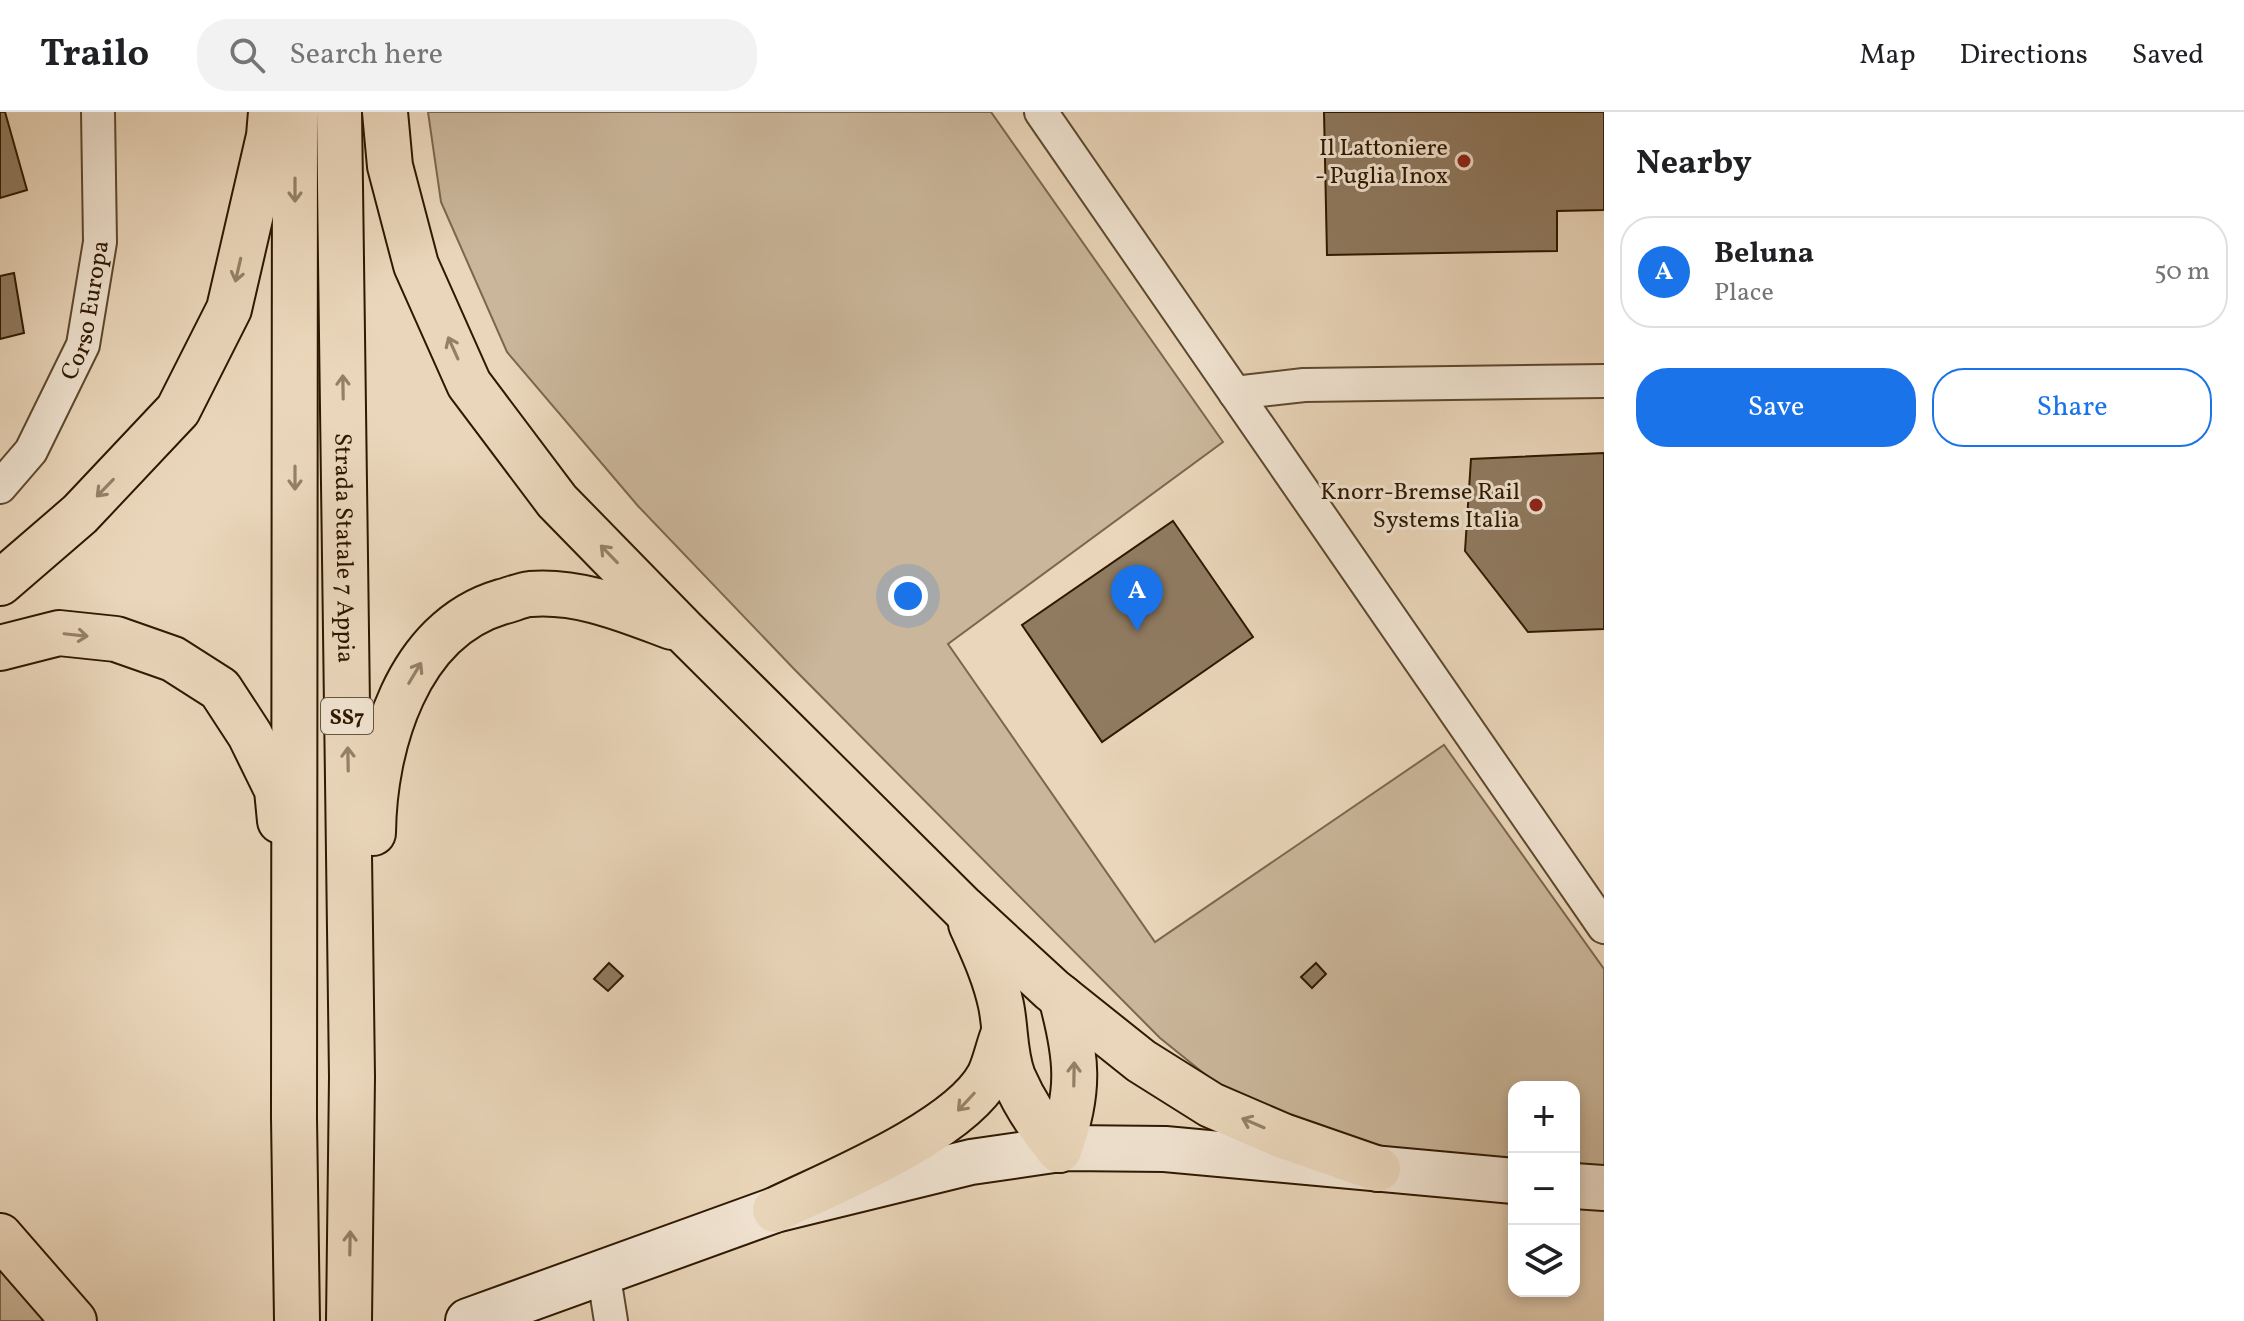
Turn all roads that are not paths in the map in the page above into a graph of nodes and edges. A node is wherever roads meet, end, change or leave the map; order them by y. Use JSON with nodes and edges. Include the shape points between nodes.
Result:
{"nodes":[{"id":1,"x":98,"y":112,"type":"edge"},
{"id":2,"x":271,"y":112,"type":"edge"},
{"id":3,"x":295,"y":112,"type":"edge"},
{"id":4,"x":339,"y":112,"type":"edge"},
{"id":5,"x":385,"y":112,"type":"edge"},
{"id":6,"x":1041,"y":112,"type":"edge"},
{"id":7,"x":1604,"y":381,"type":"edge"},
{"id":8,"x":1235,"y":393,"type":"junction"},
{"id":9,"x":0,"y":487,"type":"edge"},
{"id":10,"x":0,"y":583,"type":"edge"},
{"id":11,"x":683,"y":630,"type":"junction"},
{"id":12,"x":0,"y":648,"type":"edge"},
{"id":13,"x":963,"y":908,"type":"junction"},
{"id":14,"x":1604,"y":927,"type":"edge"},
{"id":15,"x":1061,"y":997,"type":"junction"},
{"id":16,"x":1003,"y":1035,"type":"junction"},
{"id":17,"x":352,"y":1077,"type":"junction"},
{"id":18,"x":294,"y":1118,"type":"junction"},
{"id":19,"x":1059,"y":1150,"type":"junction"},
{"id":20,"x":1378,"y":1169,"type":"junction"},
{"id":21,"x":1508,"y":1180,"type":"edge"},
{"id":22,"x":1580,"y":1186,"type":"edge"},
{"id":23,"x":1604,"y":1188,"type":"edge"},
{"id":24,"x":775,"y":1210,"type":"junction"},
{"id":25,"x":0,"y":1236,"type":"edge"},
{"id":26,"x":603,"y":1271,"type":"junction"},
{"id":27,"x":74,"y":1321,"type":"edge"},
{"id":28,"x":297,"y":1321,"type":"edge"},
{"id":29,"x":349,"y":1321,"type":"edge"},
{"id":30,"x":468,"y":1321,"type":"edge"},
{"id":31,"x":611,"y":1321,"type":"edge"}],
"edges":[{"from":1,"to":9,"type":"street","name":"Corso Europa","via":[[100,242],[83,345],[31,451]]},
{"from":2,"to":10,"type":"highway","one_way":true,"via":[[229,309],[178,410],[80,514]]},
{"from":3,"to":18,"type":"highway","name":"Strada Statale 7 Appia","number":"SS7","one_way":true},
{"from":17,"to":4,"type":"highway","name":"Strada Statale 7 Appia","number":"SS7","one_way":true},
{"from":11,"to":5,"type":"highway","one_way":true,"via":[[557,501],[469,384],[416,265],[390,166]]},
{"from":6,"to":8,"type":"street"},
{"from":7,"to":8,"type":"street","via":[[1304,385]]},
{"from":8,"to":14,"type":"street"},
{"from":11,"to":13,"type":"highway"},
{"from":17,"to":11,"type":"highway","one_way":true,"via":[[369,1019],[373,813],[384,743],[396,706],[431,648],[486,607],[529,594],[597,599]]},
{"from":12,"to":18,"type":"highway","one_way":true,"via":[[59,633],[116,639],[173,659],[220,689],[250,735],[277,790],[285,864],[286,1009]]},
{"from":13,"to":15,"type":"highway"},
{"from":13,"to":16,"type":"highway","via":[[993,972]]},
{"from":19,"to":15,"type":"highway","one_way":true,"via":[[1076,1075]]},
{"from":20,"to":15,"type":"highway","one_way":true,"via":[[1211,1105],[1141,1061]]},
{"from":16,"to":19,"type":"highway","via":[[1012,1075],[1033,1118]]},
{"from":16,"to":24,"type":"highway","one_way":true,"via":[[989,1076],[962,1109],[900,1148]]},
{"from":29,"to":17,"type":"highway","name":"Strada Statale 7 Appia","number":"SS7","one_way":true},
{"from":18,"to":28,"type":"highway","name":"Strada Statale 7 Appia","number":"SS7"},
{"from":19,"to":20,"type":"main road","via":[[1165,1149]]},
{"from":19,"to":24,"type":"main road","via":[[971,1162]]},
{"from":20,"to":21,"type":"main road"},
{"from":22,"to":23,"type":"main road"},
{"from":24,"to":26,"type":"main road"},
{"from":25,"to":27,"type":"highway"},
{"from":26,"to":30,"type":"main road"},
{"from":26,"to":31,"type":"street"}]}
